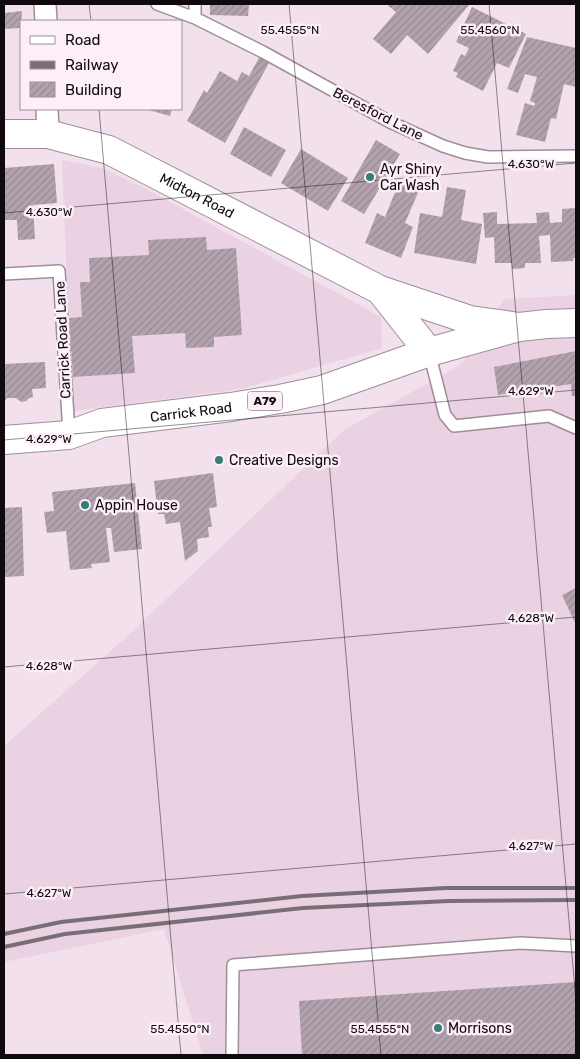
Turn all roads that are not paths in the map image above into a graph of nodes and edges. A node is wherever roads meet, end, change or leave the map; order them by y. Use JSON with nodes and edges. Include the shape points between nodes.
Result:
{"nodes":[{"id":1,"x":45,"y":4,"type":"edge"},
{"id":2,"x":157,"y":4,"type":"edge"},
{"id":3,"x":195,"y":4,"type":"edge"},
{"id":4,"x":195,"y":18,"type":"junction"},
{"id":5,"x":46,"y":20,"type":"edge"},
{"id":6,"x":47,"y":121,"type":"edge"},
{"id":7,"x":4,"y":134,"type":"edge"},
{"id":8,"x":576,"y":156,"type":"edge"},
{"id":9,"x":4,"y":274,"type":"edge"},
{"id":10,"x":380,"y":290,"type":"junction"},
{"id":11,"x":576,"y":323,"type":"edge"},
{"id":12,"x":519,"y":327,"type":"junction"},
{"id":13,"x":429,"y":352,"type":"junction"},
{"id":14,"x":576,"y":428,"type":"edge"},
{"id":15,"x":69,"y":435,"type":"junction"},
{"id":16,"x":4,"y":440,"type":"edge"},
{"id":17,"x":576,"y":946,"type":"edge"},
{"id":18,"x":232,"y":1055,"type":"edge"}],
"edges":[{"from":1,"to":5,"type":"street"},
{"from":2,"to":4,"type":"lane","name":"Beresford Lane"},
{"from":3,"to":4,"type":"lane"},
{"from":4,"to":8,"type":"lane","name":"Beresford Lane","via":[[412,133],[443,146],[488,157]]},
{"from":6,"to":7,"type":"street","name":"Midton Road"},
{"from":6,"to":10,"type":"street","name":"Midton Road"},
{"from":9,"to":15,"type":"lane","name":"Carrick Road Lane","via":[[59,271]]},
{"from":10,"to":12,"type":"street","name":"Midton Road","via":[[470,320]]},
{"from":10,"to":13,"type":"street","name":"Midton Road"},
{"from":11,"to":12,"type":"street","number":"A79"},
{"from":12,"to":13,"type":"street","name":"Carrick Road","number":"A79"},
{"from":13,"to":14,"type":"lane","via":[[445,415],[454,426],[549,416]]},
{"from":13,"to":15,"type":"street","name":"Carrick Road","number":"A79","via":[[322,390],[231,407],[102,423]]},
{"from":15,"to":16,"type":"street","name":"Carrick Road","number":"A79"},
{"from":17,"to":18,"type":"lane","via":[[520,943],[233,965]]}]}
